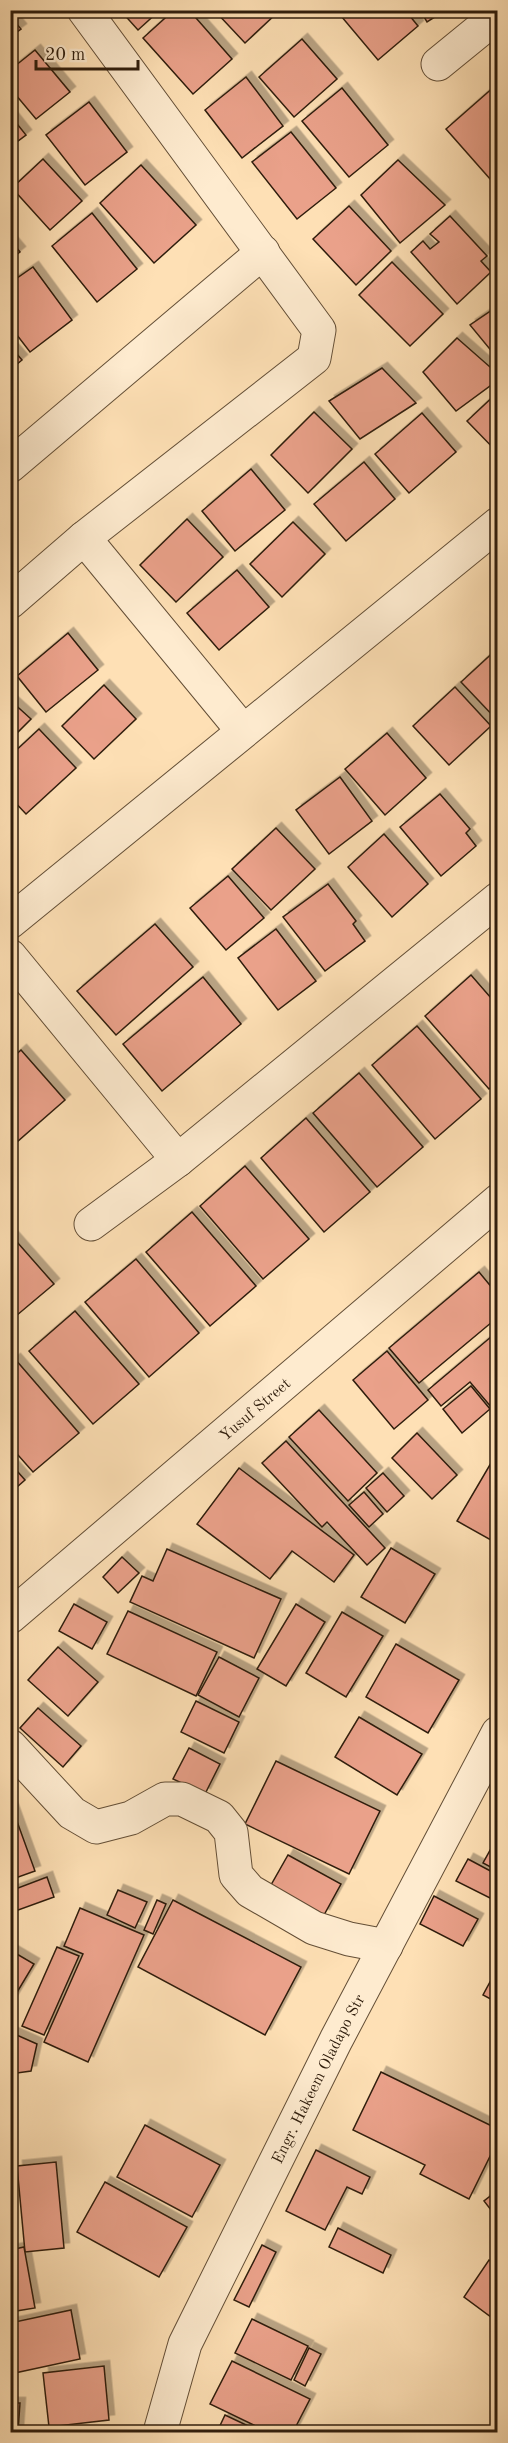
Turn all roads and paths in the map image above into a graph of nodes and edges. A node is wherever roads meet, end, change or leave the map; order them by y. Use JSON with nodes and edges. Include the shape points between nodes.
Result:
{"nodes":[{"id":1,"x":84,"y":10,"type":"edge"},
{"id":2,"x":498,"y":15,"type":"edge"},
{"id":3,"x":438,"y":64,"type":"dead end"},
{"id":4,"x":263,"y":252,"type":"junction"},
{"id":5,"x":10,"y":466,"type":"edge"},
{"id":6,"x":498,"y":524,"type":"edge"},
{"id":7,"x":84,"y":538,"type":"junction"},
{"id":8,"x":10,"y":602,"type":"edge"},
{"id":9,"x":243,"y":731,"type":"junction"},
{"id":10,"x":498,"y":899,"type":"edge"},
{"id":11,"x":10,"y":922,"type":"edge"},
{"id":12,"x":10,"y":956,"type":"edge"},
{"id":13,"x":178,"y":1160,"type":"junction"},
{"id":14,"x":498,"y":1201,"type":"edge"},
{"id":15,"x":91,"y":1224,"type":"dead end"},
{"id":16,"x":10,"y":1617,"type":"edge"},
{"id":17,"x":498,"y":1733,"type":"edge"},
{"id":18,"x":10,"y":1746,"type":"edge"},
{"id":19,"x":386,"y":1946,"type":"junction"},
{"id":20,"x":160,"y":2433,"type":"edge"}],
"edges":[{"from":1,"to":4,"type":"street"},
{"from":2,"to":3,"type":"street"},
{"from":4,"to":5,"type":"street"},
{"from":4,"to":7,"type":"street","via":[[319,330],[314,358]]},
{"from":6,"to":9,"type":"street"},
{"from":7,"to":8,"type":"street"},
{"from":7,"to":9,"type":"street"},
{"from":9,"to":11,"type":"street"},
{"from":10,"to":13,"type":"street"},
{"from":12,"to":13,"type":"street"},
{"from":13,"to":15,"type":"street"},
{"from":14,"to":16,"type":"street","name":"Yusuf Street"},
{"from":17,"to":19,"type":"street","name":"Engr. Hakeem Oladapo Str"},
{"from":18,"to":19,"type":"street","via":[[72,1813],[96,1827],[131,1818],[165,1799],[182,1799],[219,1817],[231,1832],[236,1875],[250,1891],[314,1928]]},
{"from":19,"to":20,"type":"street","name":"Engr. Hakeem Oladapo Str","via":[[185,2344]]}]}
